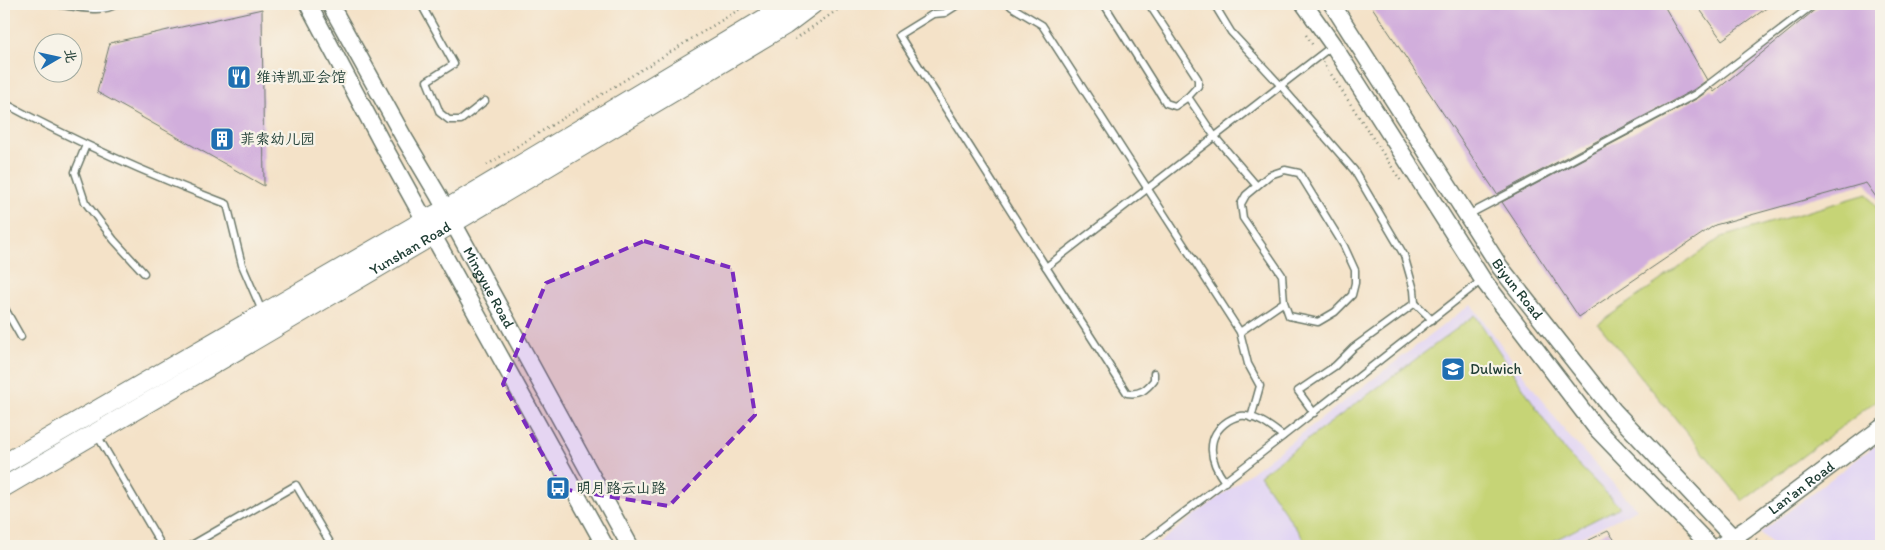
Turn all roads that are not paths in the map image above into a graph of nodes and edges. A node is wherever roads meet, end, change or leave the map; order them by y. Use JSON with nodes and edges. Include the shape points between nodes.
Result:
{"nodes":[{"id":1,"x":55,"y":4,"type":"edge"},
{"id":2,"x":116,"y":4,"type":"edge"},
{"id":3,"x":308,"y":4,"type":"edge"},
{"id":4,"x":330,"y":4,"type":"edge"},
{"id":5,"x":421,"y":4,"type":"edge"},
{"id":6,"x":787,"y":4,"type":"edge"},
{"id":7,"x":813,"y":4,"type":"edge"},
{"id":8,"x":959,"y":4,"type":"edge"},
{"id":9,"x":1009,"y":4,"type":"edge"},
{"id":10,"x":1104,"y":4,"type":"edge"},
{"id":11,"x":1149,"y":4,"type":"edge"},
{"id":12,"x":1214,"y":4,"type":"edge"},
{"id":13,"x":1304,"y":4,"type":"edge"},
{"id":14,"x":1332,"y":4,"type":"edge"},
{"id":15,"x":1814,"y":4,"type":"edge"},
{"id":16,"x":1334,"y":45,"type":"junction"},
{"id":17,"x":1281,"y":86,"type":"junction"},
{"id":18,"x":1188,"y":97,"type":"junction"},
{"id":19,"x":485,"y":101,"type":"dead end"},
{"id":20,"x":4,"y":102,"type":"edge"},
{"id":21,"x":1215,"y":137,"type":"junction"},
{"id":22,"x":86,"y":145,"type":"junction"},
{"id":23,"x":1256,"y":185,"type":"junction"},
{"id":24,"x":1147,"y":189,"type":"junction"},
{"id":25,"x":1467,"y":215,"type":"junction"},
{"id":26,"x":449,"y":217,"type":"junction"},
{"id":27,"x":429,"y":228,"type":"junction"},
{"id":28,"x":1046,"y":267,"type":"junction"},
{"id":29,"x":144,"y":273,"type":"dead end"},
{"id":30,"x":1483,"y":280,"type":"junction"},
{"id":31,"x":1284,"y":302,"type":"junction"},
{"id":32,"x":1414,"y":303,"type":"junction"},
{"id":33,"x":4,"y":307,"type":"edge"},
{"id":34,"x":263,"y":314,"type":"junction"},
{"id":35,"x":1432,"y":320,"type":"junction"},
{"id":36,"x":1240,"y":332,"type":"junction"},
{"id":37,"x":21,"y":337,"type":"dead end"},
{"id":38,"x":1154,"y":373,"type":"dead end"},
{"id":39,"x":1314,"y":413,"type":"junction"},
{"id":40,"x":1251,"y":418,"type":"junction"},
{"id":41,"x":1881,"y":428,"type":"edge"},
{"id":42,"x":95,"y":432,"type":"junction"},
{"id":43,"x":1283,"y":436,"type":"junction"},
{"id":44,"x":4,"y":464,"type":"edge"},
{"id":45,"x":1225,"y":482,"type":"junction"},
{"id":46,"x":4,"y":486,"type":"edge"},
{"id":47,"x":1735,"y":540,"type":"edge"},
{"id":48,"x":162,"y":546,"type":"edge"},
{"id":49,"x":190,"y":546,"type":"edge"},
{"id":50,"x":332,"y":546,"type":"edge"},
{"id":51,"x":605,"y":546,"type":"edge"},
{"id":52,"x":630,"y":546,"type":"edge"},
{"id":53,"x":1140,"y":546,"type":"edge"},
{"id":54,"x":1710,"y":546,"type":"edge"}],
"edges":[{"from":1,"to":2,"type":"lane","via":[[85,9],[112,8]]},
{"from":3,"to":27,"type":"street","name":"Mingyue Road"},
{"from":4,"to":26,"type":"street","name":"Mingyue Road"},
{"from":5,"to":19,"type":"lane","via":[[454,64],[427,81],[440,113],[449,120],[461,120]]},
{"from":6,"to":26,"type":"main road","name":"Yunshan Road"},
{"from":7,"to":26,"type":"main road","name":"Yunshan Road","via":[[785,24]]},
{"from":8,"to":28,"type":"lane","via":[[945,13],[933,14],[899,35]]},
{"from":9,"to":24,"type":"lane","via":[[1042,25]]},
{"from":10,"to":18,"type":"lane","via":[[1166,103],[1175,106]]},
{"from":11,"to":18,"type":"lane","via":[[1198,79],[1198,86]]},
{"from":12,"to":17,"type":"lane","via":[[1231,32]]},
{"from":13,"to":16,"type":"street","name":"Biyun Road"},
{"from":14,"to":25,"type":"street","name":"Biyun Road"},
{"from":15,"to":25,"type":"lane","via":[[1696,94]]},
{"from":16,"to":17,"type":"lane"},
{"from":16,"to":30,"type":"street","name":"Biyun Road"},
{"from":17,"to":21,"type":"lane"},
{"from":17,"to":32,"type":"lane","via":[[1354,170],[1380,211],[1404,255],[1414,290]]},
{"from":18,"to":21,"type":"lane"},
{"from":20,"to":22,"type":"lane"},
{"from":21,"to":23,"type":"lane"},
{"from":21,"to":24,"type":"lane"},
{"from":22,"to":29,"type":"lane","via":[[75,172],[85,202]]},
{"from":22,"to":34,"type":"lane","via":[[227,204],[242,265]]},
{"from":23,"to":31,"type":"lane","via":[[1240,204],[1243,218],[1282,275]]},
{"from":23,"to":31,"type":"lane","via":[[1285,170],[1299,173],[1355,270],[1352,294],[1335,312],[1318,322],[1289,316]]},
{"from":24,"to":28,"type":"lane"},
{"from":24,"to":36,"type":"lane"},
{"from":25,"to":47,"type":"street","name":"Biyun Road","via":[[1500,267],[1613,410]]},
{"from":26,"to":27,"type":"main road","name":"Yunshan Road"},
{"from":26,"to":52,"type":"street","name":"Mingyue Road"},
{"from":27,"to":34,"type":"main road","name":"Yunshan Road"},
{"from":27,"to":42,"type":"main road","name":"Yunshan Road"},
{"from":27,"to":51,"type":"street","name":"Mingyue Road"},
{"from":28,"to":38,"type":"lane","via":[[1126,393],[1136,394],[1148,387],[1154,380]]},
{"from":30,"to":35,"type":"lane"},
{"from":30,"to":54,"type":"street","name":"Biyun Road","via":[[1596,428]]},
{"from":31,"to":36,"type":"lane"},
{"from":32,"to":35,"type":"lane"},
{"from":32,"to":39,"type":"lane","via":[[1298,391]]},
{"from":33,"to":37,"type":"lane"},
{"from":34,"to":44,"type":"main road","name":"Yunshan Road"},
{"from":35,"to":39,"type":"lane"},
{"from":36,"to":40,"type":"lane","via":[[1248,364],[1260,386]]},
{"from":39,"to":43,"type":"lane"},
{"from":40,"to":43,"type":"lane","via":[[1264,422]]},
{"from":40,"to":45,"type":"lane","via":[[1245,416],[1226,422],[1212,441],[1213,463]]},
{"from":41,"to":47,"type":"street","name":"Lan'an Road"},
{"from":42,"to":46,"type":"main road","name":"Yunshan Road"},
{"from":42,"to":48,"type":"lane"},
{"from":43,"to":45,"type":"lane"},
{"from":45,"to":53,"type":"lane"},
{"from":49,"to":50,"type":"lane","via":[[296,485]]}]}
